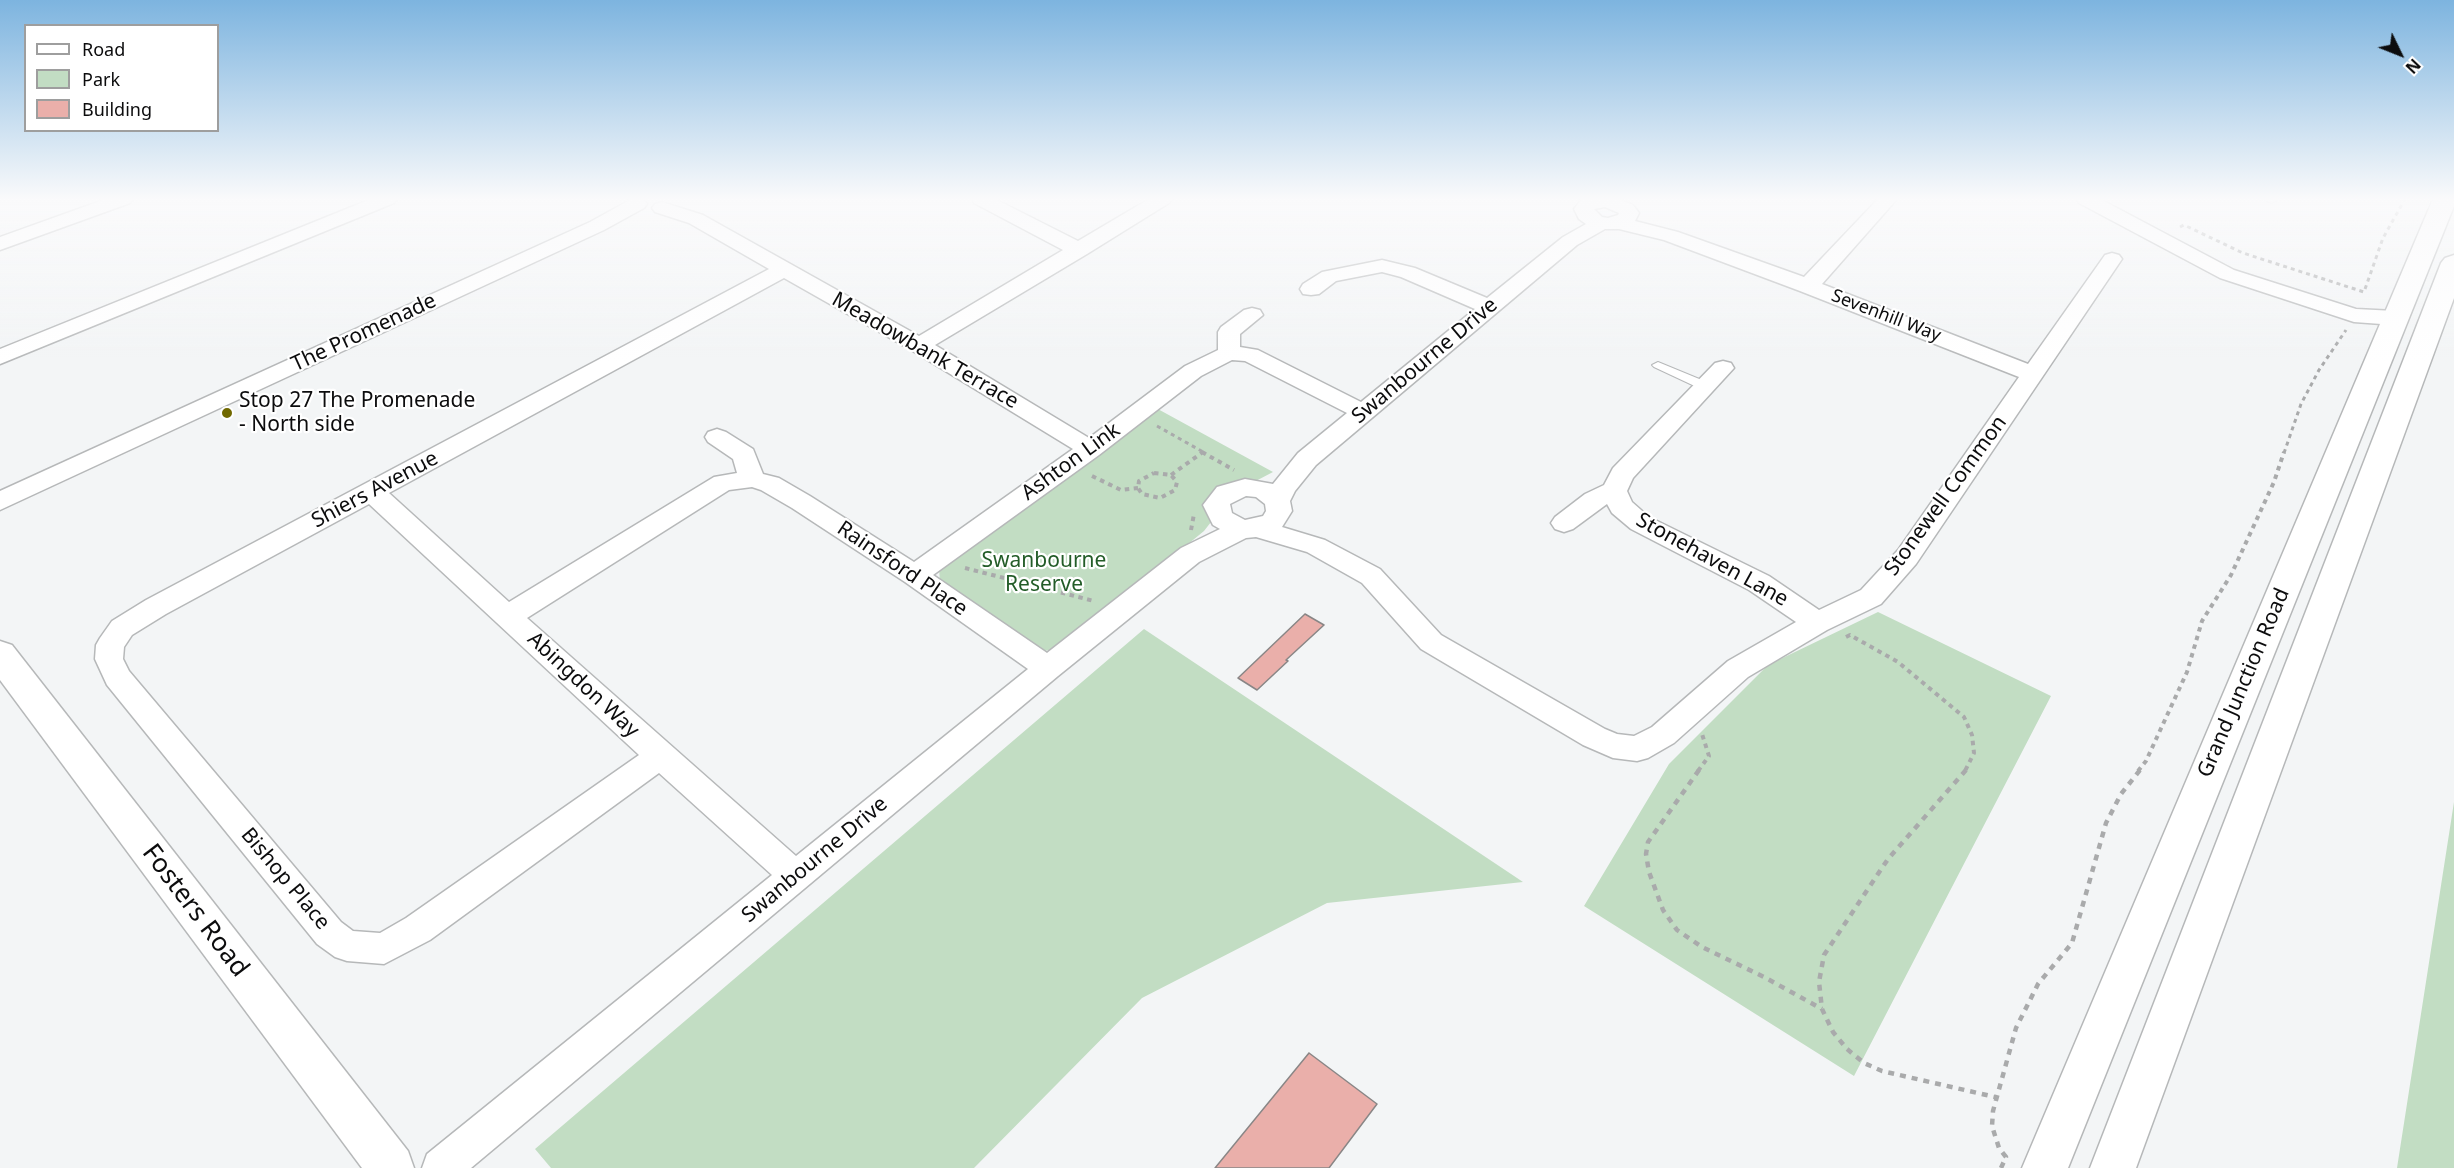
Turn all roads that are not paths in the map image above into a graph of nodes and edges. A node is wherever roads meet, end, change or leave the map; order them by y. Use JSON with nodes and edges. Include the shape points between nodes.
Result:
{"nodes":[{"id":1,"x":253,"y":254,"type":"edge"},
{"id":2,"x":537,"y":254,"type":"edge"},
{"id":3,"x":755,"y":254,"type":"edge"},
{"id":4,"x":1074,"y":254,"type":"edge"},
{"id":5,"x":1555,"y":254,"type":"edge"},
{"id":6,"x":1719,"y":254,"type":"edge"},
{"id":7,"x":1838,"y":254,"type":"edge"},
{"id":8,"x":2188,"y":254,"type":"edge"},
{"id":9,"x":2227,"y":254,"type":"edge"},
{"id":10,"x":2422,"y":254,"type":"edge"},
{"id":11,"x":2112,"y":259,"type":"dead end"},
{"id":12,"x":2454,"y":263,"type":"edge"},
{"id":13,"x":783,"y":270,"type":"junction"},
{"id":14,"x":1808,"y":286,"type":"junction"},
{"id":15,"x":1311,"y":289,"type":"dead end"},
{"id":16,"x":1489,"y":307,"type":"junction"},
{"id":17,"x":1252,"y":315,"type":"dead end"},
{"id":18,"x":2395,"y":318,"type":"junction"},
{"id":19,"x":2429,"y":329,"type":"junction"},
{"id":20,"x":919,"y":345,"type":"junction"},
{"id":21,"x":1229,"y":353,"type":"junction"},
{"id":22,"x":0,"y":357,"type":"edge"},
{"id":23,"x":1658,"y":365,"type":"dead end"},
{"id":24,"x":1723,"y":368,"type":"dead end"},
{"id":25,"x":2033,"y":374,"type":"junction"},
{"id":26,"x":1705,"y":386,"type":"junction"},
{"id":27,"x":1363,"y":412,"type":"junction"},
{"id":28,"x":717,"y":436,"type":"dead end"},
{"id":29,"x":1090,"y":449,"type":"junction"},
{"id":30,"x":752,"y":479,"type":"junction"},
{"id":31,"x":1614,"y":491,"type":"junction"},
{"id":32,"x":372,"y":492,"type":"junction"},
{"id":33,"x":1263,"y":493,"type":"junction"},
{"id":34,"x":0,"y":501,"type":"edge"},
{"id":35,"x":1564,"y":523,"type":"dead end"},
{"id":36,"x":1240,"y":525,"type":"junction"},
{"id":37,"x":1316,"y":546,"type":"junction"},
{"id":38,"x":914,"y":575,"type":"junction"},
{"id":39,"x":156,"y":607,"type":"joint"},
{"id":40,"x":508,"y":616,"type":"junction"},
{"id":41,"x":1817,"y":623,"type":"junction"},
{"id":42,"x":0,"y":654,"type":"edge"},
{"id":43,"x":1048,"y":668,"type":"junction"},
{"id":44,"x":660,"y":756,"type":"junction"},
{"id":45,"x":796,"y":876,"type":"junction"},
{"id":46,"x":391,"y":1168,"type":"edge"},
{"id":47,"x":441,"y":1168,"type":"edge"},
{"id":48,"x":2045,"y":1168,"type":"edge"},
{"id":49,"x":2113,"y":1168,"type":"edge"}],
"edges":[{"from":1,"to":22,"type":"street"},
{"from":2,"to":34,"type":"street","name":"The Promenade"},
{"from":3,"to":13,"type":"street","name":"Meadowbank Terrace"},
{"from":4,"to":20,"type":"street"},
{"from":5,"to":16,"type":"street","name":"Swanbourne Drive"},
{"from":6,"to":14,"type":"street","name":"Sevenhill Way"},
{"from":7,"to":14,"type":"street"},
{"from":8,"to":18,"type":"street","via":[[2227,274],[2354,315]]},
{"from":9,"to":18,"type":"street","via":[[2367,301]]},
{"from":10,"to":18,"type":"main road","name":"Grand Junction Road"},
{"from":11,"to":25,"type":"street","name":"Stonewell Common"},
{"from":12,"to":19,"type":"main road","name":"Grand Junction Road"},
{"from":13,"to":20,"type":"street","name":"Meadowbank Terrace"},
{"from":13,"to":32,"type":"street","name":"Shiers Avenue"},
{"from":14,"to":25,"type":"street","name":"Sevenhill Way"},
{"from":15,"to":16,"type":"street","via":[[1329,276],[1382,266],[1408,272]]},
{"from":16,"to":27,"type":"street","name":"Swanbourne Drive"},
{"from":17,"to":21,"type":"street","via":[[1229,332]]},
{"from":18,"to":19,"type":"main road"},
{"from":18,"to":48,"type":"main road","name":"Grand Junction Road"},
{"from":19,"to":49,"type":"main road","name":"Grand Junction Road"},
{"from":20,"to":29,"type":"street","name":"Meadowbank Terrace"},
{"from":21,"to":27,"type":"street","via":[[1250,355]]},
{"from":21,"to":29,"type":"street","name":"Ashton Link","via":[[1193,371]]},
{"from":23,"to":26,"type":"lane"},
{"from":24,"to":26,"type":"street"},
{"from":25,"to":41,"type":"street","name":"Stonewell Common","via":[[1906,557],[1871,597]]},
{"from":26,"to":31,"type":"street","via":[[1622,474]]},
{"from":27,"to":33,"type":"street","name":"Swanbourne Drive","via":[[1307,459],[1284,487]]},
{"from":28,"to":30,"type":"street","via":[[744,455]]},
{"from":29,"to":38,"type":"street","name":"Ashton Link"},
{"from":30,"to":38,"type":"street","name":"Rainsford Place","via":[[777,488]]},
{"from":30,"to":40,"type":"street","name":"Rainsford Place","via":[[723,483]]},
{"from":31,"to":35,"type":"street","via":[[1594,500]]},
{"from":31,"to":41,"type":"street","name":"Stonehaven Lane","via":[[1621,507],[1640,523],[1759,583]]},
{"from":32,"to":39,"type":"street","name":"Shiers Avenue"},
{"from":32,"to":40,"type":"street","name":"Abingdon Way"},
{"from":33,"to":36,"type":"street","name":"Swanbourne Drive","via":[[1272,522]]},
{"from":33,"to":36,"type":"street","via":[[1235,489],[1220,498],[1216,505]]},
{"from":33,"to":37,"type":"street","name":"Stonewell Common"},
{"from":36,"to":37,"type":"street","name":"Stonewell Common"},
{"from":36,"to":43,"type":"street","name":"Swanbourne Drive","via":[[1190,546]]},
{"from":37,"to":41,"type":"street","name":"Stonewell Common","via":[[1371,576],[1431,642],[1613,746],[1637,749],[1663,735],[1731,674]]},
{"from":38,"to":43,"type":"street","name":"Rainsford Place"},
{"from":39,"to":44,"type":"street","name":"Bishop Place","via":[[122,628],[110,645],[109,659],[117,677],[329,933],[347,946],[384,949],[410,934]]},
{"from":40,"to":44,"type":"street","name":"Abingdon Way"},
{"from":42,"to":46,"type":"main road","name":"Fosters Road"},
{"from":43,"to":45,"type":"street","name":"Swanbourne Drive"},
{"from":44,"to":45,"type":"street","name":"Abingdon Way"},
{"from":45,"to":47,"type":"street","name":"Swanbourne Drive"}]}
